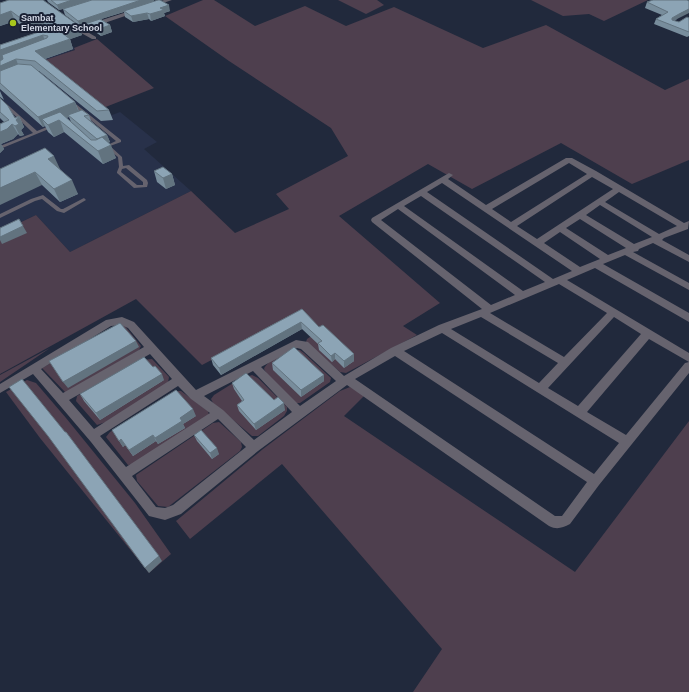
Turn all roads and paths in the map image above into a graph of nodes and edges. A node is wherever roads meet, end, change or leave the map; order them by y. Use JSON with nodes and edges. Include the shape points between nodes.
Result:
{"nodes":[{"id":1,"x":169,"y":0,"type":"edge"},
{"id":2,"x":94,"y":38,"type":"dead end"},
{"id":3,"x":0,"y":99,"type":"edge"},
{"id":4,"x":69,"y":99,"type":"edge"},
{"id":5,"x":85,"y":113,"type":"junction"},
{"id":6,"x":78,"y":116,"type":"edge"},
{"id":7,"x":57,"y":124,"type":"edge"},
{"id":8,"x":36,"y":134,"type":"junction"},
{"id":9,"x":107,"y":146,"type":"junction"},
{"id":10,"x":0,"y":148,"type":"edge"},
{"id":11,"x":99,"y":150,"type":"edge"},
{"id":12,"x":121,"y":168,"type":"junction"},
{"id":13,"x":593,"y":173,"type":"junction"},
{"id":14,"x":620,"y":188,"type":"junction"},
{"id":15,"x":421,"y":192,"type":"junction"},
{"id":16,"x":84,"y":200,"type":"dead end"},
{"id":17,"x":600,"y":202,"type":"junction"},
{"id":18,"x":398,"y":205,"type":"junction"},
{"id":19,"x":486,"y":209,"type":"junction"},
{"id":20,"x":580,"y":215,"type":"junction"},
{"id":21,"x":0,"y":216,"type":"edge"},
{"id":22,"x":511,"y":226,"type":"junction"},
{"id":23,"x":560,"y":228,"type":"junction"},
{"id":24,"x":686,"y":229,"type":"edge"},
{"id":25,"x":657,"y":239,"type":"junction"},
{"id":26,"x":538,"y":243,"type":"junction"},
{"id":27,"x":630,"y":250,"type":"junction"},
{"id":28,"x":689,"y":259,"type":"edge"},
{"id":29,"x":608,"y":260,"type":"junction"},
{"id":30,"x":597,"y":265,"type":"junction"},
{"id":31,"x":580,"y":272,"type":"junction"},
{"id":32,"x":556,"y":282,"type":"junction"},
{"id":33,"x":689,"y":287,"type":"edge"},
{"id":34,"x":523,"y":296,"type":"junction"},
{"id":35,"x":486,"y":312,"type":"junction"},
{"id":36,"x":613,"y":312,"type":"junction"},
{"id":37,"x":689,"y":318,"type":"edge"},
{"id":38,"x":442,"y":328,"type":"junction"},
{"id":39,"x":648,"y":333,"type":"junction"},
{"id":40,"x":150,"y":348,"type":"junction"},
{"id":41,"x":395,"y":351,"type":"junction"},
{"id":42,"x":689,"y":358,"type":"edge"},
{"id":43,"x":565,"y":362,"type":"junction"},
{"id":44,"x":254,"y":366,"type":"junction"},
{"id":45,"x":689,"y":366,"type":"edge"},
{"id":46,"x":33,"y":368,"type":"junction"},
{"id":47,"x":179,"y":380,"type":"junction"},
{"id":48,"x":345,"y":380,"type":"junction"},
{"id":49,"x":0,"y":389,"type":"edge"},
{"id":50,"x":540,"y":389,"type":"junction"},
{"id":51,"x":195,"y":396,"type":"junction"},
{"id":52,"x":62,"y":399,"type":"junction"},
{"id":53,"x":219,"y":413,"type":"junction"},
{"id":54,"x":298,"y":413,"type":"junction"},
{"id":55,"x":579,"y":413,"type":"junction"},
{"id":56,"x":93,"y":435,"type":"junction"},
{"id":57,"x":627,"y":442,"type":"junction"},
{"id":58,"x":254,"y":447,"type":"junction"},
{"id":59,"x":125,"y":474,"type":"junction"},
{"id":60,"x":595,"y":481,"type":"junction"}],
"edges":[{"from":1,"to":2,"type":"street","via":[[76,28]]},
{"from":3,"to":8,"type":"lane"},
{"from":4,"to":5,"type":"lane"},
{"from":5,"to":6,"type":"lane"},
{"from":5,"to":9,"type":"lane","via":[[119,141]]},
{"from":7,"to":8,"type":"lane"},
{"from":8,"to":10,"type":"lane"},
{"from":9,"to":11,"type":"lane"},
{"from":9,"to":12,"type":"lane","via":[[120,157]]},
{"from":12,"to":12,"type":"lane","via":[[119,172],[136,187],[146,184],[130,167]]},
{"from":13,"to":14,"type":"street"},
{"from":13,"to":19,"type":"street","via":[[572,160],[566,160]]},
{"from":13,"to":22,"type":"street"},
{"from":14,"to":17,"type":"street"},
{"from":14,"to":24,"type":"street"},
{"from":15,"to":18,"type":"street"},
{"from":15,"to":19,"type":"street","via":[[445,177]]},
{"from":15,"to":32,"type":"street"},
{"from":16,"to":21,"type":"lane","via":[[64,211],[43,197]]},
{"from":17,"to":20,"type":"street"},
{"from":17,"to":25,"type":"street"},
{"from":18,"to":34,"type":"street"},
{"from":18,"to":35,"type":"street","via":[[377,217],[376,221]]},
{"from":19,"to":22,"type":"street"},
{"from":20,"to":23,"type":"street"},
{"from":20,"to":27,"type":"street"},
{"from":22,"to":26,"type":"street"},
{"from":23,"to":26,"type":"street"},
{"from":23,"to":29,"type":"street"},
{"from":24,"to":25,"type":"street"},
{"from":25,"to":27,"type":"street"},
{"from":25,"to":28,"type":"street"},
{"from":26,"to":31,"type":"street"},
{"from":27,"to":29,"type":"street"},
{"from":27,"to":33,"type":"street"},
{"from":29,"to":30,"type":"street"},
{"from":30,"to":31,"type":"street"},
{"from":30,"to":37,"type":"street"},
{"from":31,"to":32,"type":"street"},
{"from":32,"to":34,"type":"street"},
{"from":32,"to":36,"type":"street"},
{"from":34,"to":35,"type":"street"},
{"from":35,"to":38,"type":"street"},
{"from":35,"to":43,"type":"street"},
{"from":36,"to":39,"type":"street"},
{"from":36,"to":43,"type":"street"},
{"from":38,"to":41,"type":"street"},
{"from":38,"to":50,"type":"street"},
{"from":39,"to":42,"type":"street"},
{"from":39,"to":55,"type":"street"},
{"from":40,"to":46,"type":"street","via":[[131,325],[116,321]]},
{"from":40,"to":47,"type":"street"},
{"from":40,"to":52,"type":"street"},
{"from":41,"to":48,"type":"street"},
{"from":41,"to":60,"type":"street"},
{"from":43,"to":50,"type":"street"},
{"from":44,"to":48,"type":"street","via":[[293,344],[299,344],[304,345]]},
{"from":44,"to":51,"type":"street"},
{"from":44,"to":54,"type":"street"},
{"from":45,"to":57,"type":"street"},
{"from":46,"to":49,"type":"street"},
{"from":46,"to":52,"type":"street"},
{"from":47,"to":51,"type":"street"},
{"from":47,"to":56,"type":"street"},
{"from":48,"to":54,"type":"street"},
{"from":48,"to":60,"type":"street","via":[[552,522],[566,520]]},
{"from":50,"to":55,"type":"street"},
{"from":51,"to":53,"type":"street"},
{"from":52,"to":56,"type":"street"},
{"from":53,"to":58,"type":"street"},
{"from":53,"to":59,"type":"street"},
{"from":54,"to":58,"type":"street"},
{"from":55,"to":57,"type":"street"},
{"from":56,"to":59,"type":"street"},
{"from":57,"to":60,"type":"street"},
{"from":58,"to":59,"type":"street","via":[[171,513],[153,512]]}]}
